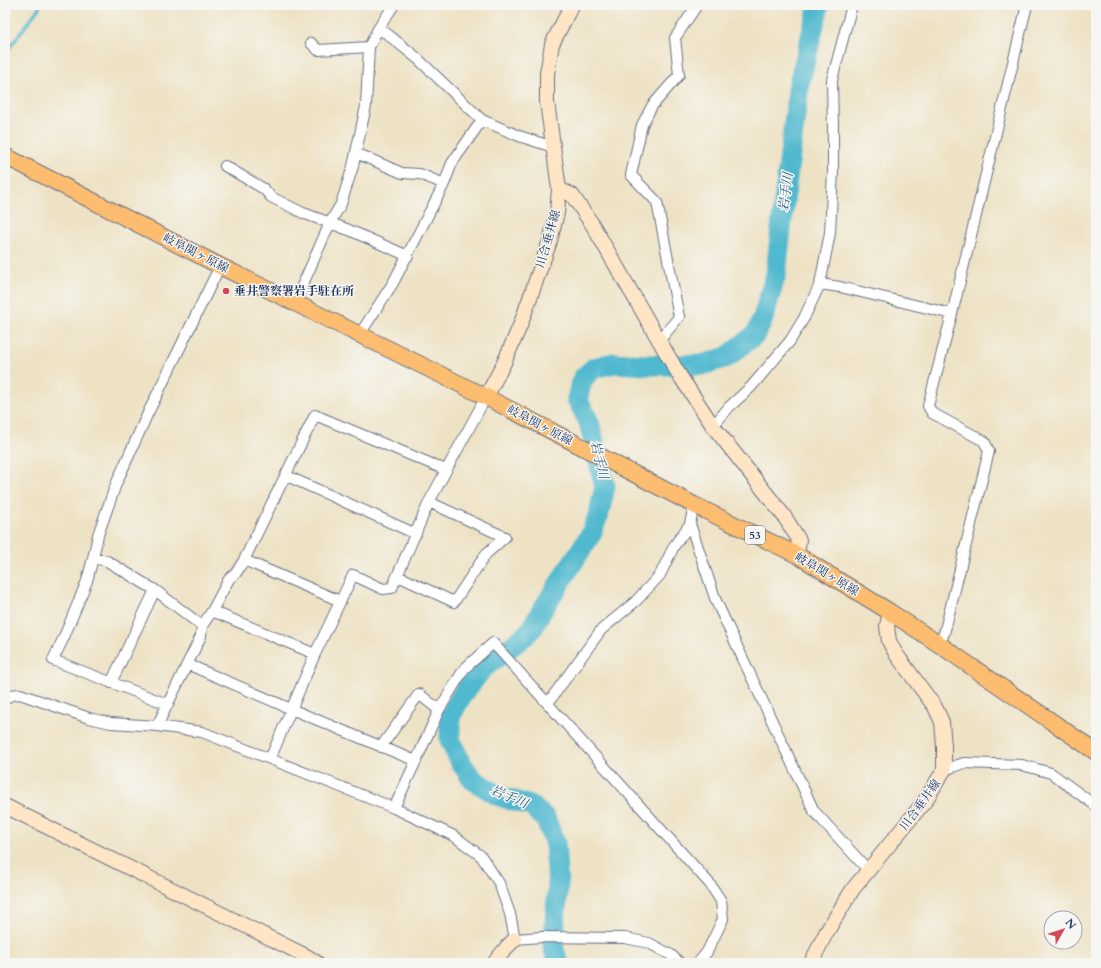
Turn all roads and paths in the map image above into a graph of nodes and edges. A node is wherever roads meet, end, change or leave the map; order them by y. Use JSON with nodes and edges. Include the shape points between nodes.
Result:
{"nodes":[{"id":1,"x":394,"y":5,"type":"edge"},
{"id":2,"x":572,"y":5,"type":"edge"},
{"id":3,"x":697,"y":5,"type":"edge"},
{"id":4,"x":852,"y":5,"type":"edge"},
{"id":5,"x":1027,"y":5,"type":"edge"},
{"id":6,"x":378,"y":29,"type":"junction"},
{"id":7,"x":311,"y":43,"type":"dead end"},
{"id":8,"x":369,"y":47,"type":"junction"},
{"id":9,"x":482,"y":120,"type":"junction"},
{"id":10,"x":553,"y":147,"type":"junction"},
{"id":11,"x":356,"y":153,"type":"junction"},
{"id":12,"x":5,"y":156,"type":"edge"},
{"id":13,"x":225,"y":166,"type":"dead end"},
{"id":14,"x":444,"y":184,"type":"junction"},
{"id":15,"x":559,"y":189,"type":"junction"},
{"id":16,"x":330,"y":223,"type":"junction"},
{"id":17,"x":408,"y":256,"type":"junction"},
{"id":18,"x":220,"y":266,"type":"junction"},
{"id":19,"x":820,"y":284,"type":"junction"},
{"id":20,"x":295,"y":302,"type":"junction"},
{"id":21,"x":952,"y":314,"type":"junction"},
{"id":22,"x":360,"y":334,"type":"junction"},
{"id":23,"x":661,"y":344,"type":"junction"},
{"id":24,"x":486,"y":397,"type":"junction"},
{"id":25,"x":713,"y":426,"type":"junction"},
{"id":26,"x":446,"y":470,"type":"junction"},
{"id":27,"x":287,"y":476,"type":"junction"},
{"id":28,"x":429,"y":502,"type":"junction"},
{"id":29,"x":694,"y":505,"type":"junction"},
{"id":30,"x":690,"y":524,"type":"junction"},
{"id":31,"x":416,"y":534,"type":"junction"},
{"id":32,"x":796,"y":555,"type":"junction"},
{"id":33,"x":93,"y":558,"type":"junction"},
{"id":34,"x":244,"y":560,"type":"junction"},
{"id":35,"x":398,"y":576,"type":"junction"},
{"id":36,"x":154,"y":590,"type":"junction"},
{"id":37,"x":340,"y":601,"type":"junction"},
{"id":38,"x":212,"y":611,"type":"junction"},
{"id":39,"x":890,"y":612,"type":"junction"},
{"id":40,"x":202,"y":626,"type":"junction"},
{"id":41,"x":940,"y":645,"type":"junction"},
{"id":42,"x":315,"y":654,"type":"junction"},
{"id":43,"x":187,"y":664,"type":"junction"},
{"id":44,"x":111,"y":683,"type":"junction"},
{"id":45,"x":5,"y":699,"type":"edge"},
{"id":46,"x":548,"y":703,"type":"junction"},
{"id":47,"x":167,"y":704,"type":"junction"},
{"id":48,"x":291,"y":709,"type":"junction"},
{"id":49,"x":439,"y":710,"type":"junction"},
{"id":50,"x":157,"y":726,"type":"junction"},
{"id":51,"x":381,"y":747,"type":"junction"},
{"id":52,"x":1096,"y":752,"type":"edge"},
{"id":53,"x":270,"y":759,"type":"junction"},
{"id":54,"x":416,"y":761,"type":"junction"},
{"id":55,"x":944,"y":770,"type":"junction"},
{"id":56,"x":5,"y":806,"type":"edge"},
{"id":57,"x":1096,"y":806,"type":"edge"},
{"id":58,"x":394,"y":808,"type":"junction"},
{"id":59,"x":868,"y":870,"type":"junction"},
{"id":60,"x":515,"y":939,"type":"junction"},
{"id":61,"x":317,"y":963,"type":"edge"},
{"id":62,"x":494,"y":963,"type":"edge"},
{"id":63,"x":680,"y":963,"type":"edge"},
{"id":64,"x":698,"y":963,"type":"edge"},
{"id":65,"x":811,"y":963,"type":"edge"}],
"edges":[{"from":1,"to":6,"type":"street"},
{"from":2,"to":10,"type":"main road","name":"川合垂井線","via":[[552,44],[547,74],[547,102]]},
{"from":3,"to":23,"type":"street","via":[[675,38],[679,75],[652,106],[642,125],[631,175],[656,202],[679,317]]},
{"from":4,"to":19,"type":"street","via":[[832,80],[833,171],[830,233]]},
{"from":5,"to":21,"type":"street"},
{"from":6,"to":8,"type":"street"},
{"from":6,"to":9,"type":"street","via":[[417,58]]},
{"from":7,"to":8,"type":"street","via":[[318,50]]},
{"from":8,"to":11,"type":"street","via":[[366,106]]},
{"from":9,"to":10,"type":"street"},
{"from":9,"to":14,"type":"street","via":[[452,163]]},
{"from":10,"to":15,"type":"main road","name":"川合垂井線"},
{"from":11,"to":14,"type":"street","via":[[402,173],[420,174]]},
{"from":11,"to":16,"type":"street","via":[[341,204]]},
{"from":12,"to":18,"type":"main road","name":"岐阜関ヶ原線","number":"53"},
{"from":13,"to":16,"type":"street","via":[[264,189],[271,197]]},
{"from":14,"to":17,"type":"street"},
{"from":15,"to":23,"type":"main road","via":[[572,195],[592,224]]},
{"from":15,"to":24,"type":"main road","name":"川合垂井線","via":[[557,214],[550,241],[520,326]]},
{"from":16,"to":17,"type":"street"},
{"from":16,"to":20,"type":"street"},
{"from":17,"to":22,"type":"street","via":[[394,283]]},
{"from":18,"to":20,"type":"main road","name":"岐阜関ヶ原線","number":"53"},
{"from":18,"to":33,"type":"street","via":[[116,484],[98,535]]},
{"from":19,"to":21,"type":"street"},
{"from":19,"to":25,"type":"street","via":[[790,341]]},
{"from":20,"to":22,"type":"main road","name":"岐阜関ヶ原線","number":"53"},
{"from":21,"to":41,"type":"street","via":[[928,406],[932,413],[984,441],[989,451]]},
{"from":22,"to":24,"type":"main road","name":"岐阜関ヶ原線","number":"53"},
{"from":23,"to":25,"type":"main road"},
{"from":24,"to":26,"type":"street"},
{"from":24,"to":29,"type":"main road","name":"岐阜関ヶ原線","number":"53"},
{"from":25,"to":32,"type":"main road","via":[[784,516],[799,540]]},
{"from":26,"to":27,"type":"street","via":[[316,415]]},
{"from":26,"to":28,"type":"street"},
{"from":27,"to":31,"type":"street"},
{"from":27,"to":34,"type":"street"},
{"from":28,"to":31,"type":"street"},
{"from":28,"to":35,"type":"street","via":[[504,537],[486,554],[454,602]]},
{"from":29,"to":30,"type":"street"},
{"from":29,"to":32,"type":"main road","name":"岐阜関ヶ原線","number":"53"},
{"from":30,"to":46,"type":"street","via":[[674,546],[660,575],[636,601],[600,630]]},
{"from":30,"to":59,"type":"street","via":[[716,600],[814,811]]},
{"from":31,"to":35,"type":"street"},
{"from":32,"to":39,"type":"main road","name":"岐阜関ヶ原線","number":"53"},
{"from":33,"to":36,"type":"street","via":[[107,561]]},
{"from":33,"to":44,"type":"street","via":[[87,581],[53,660]]},
{"from":34,"to":37,"type":"street"},
{"from":34,"to":38,"type":"street","via":[[229,579]]},
{"from":35,"to":37,"type":"street","via":[[392,588],[383,589],[353,575]]},
{"from":36,"to":40,"type":"street"},
{"from":36,"to":44,"type":"street"},
{"from":37,"to":42,"type":"street"},
{"from":38,"to":40,"type":"street"},
{"from":38,"to":42,"type":"street"},
{"from":39,"to":41,"type":"main road","name":"岐阜関ヶ原線","number":"53"},
{"from":39,"to":55,"type":"main road","name":"川合垂井線","via":[[887,626],[889,641],[935,707],[942,722]]},
{"from":40,"to":43,"type":"street","via":[[202,636]]},
{"from":41,"to":52,"type":"main road","name":"岐阜関ヶ原線","number":"53"},
{"from":42,"to":48,"type":"street"},
{"from":43,"to":47,"type":"street"},
{"from":43,"to":48,"type":"street"},
{"from":44,"to":47,"type":"street"},
{"from":45,"to":50,"type":"street","via":[[10,695],[20,694],[89,718],[111,723]]},
{"from":46,"to":49,"type":"street","via":[[493,643],[464,669]]},
{"from":46,"to":64,"type":"street","via":[[710,884],[721,900],[723,919],[707,952]]},
{"from":47,"to":50,"type":"street"},
{"from":48,"to":51,"type":"street"},
{"from":48,"to":53,"type":"street"},
{"from":49,"to":51,"type":"street","via":[[418,694]]},
{"from":49,"to":54,"type":"street"},
{"from":50,"to":53,"type":"street","via":[[202,732]]},
{"from":51,"to":54,"type":"street"},
{"from":53,"to":58,"type":"street"},
{"from":54,"to":58,"type":"street"},
{"from":55,"to":57,"type":"street","via":[[964,763],[1022,765],[1051,773]]},
{"from":55,"to":59,"type":"main road","name":"川合垂井線","via":[[925,801]]},
{"from":56,"to":61,"type":"main road"},
{"from":58,"to":60,"type":"street","via":[[454,836],[482,856],[499,883],[510,914]]},
{"from":59,"to":65,"type":"main road","name":"川合垂井線","via":[[826,933]]},
{"from":60,"to":62,"type":"main road"},
{"from":60,"to":63,"type":"street","via":[[625,938],[648,942]]}]}
